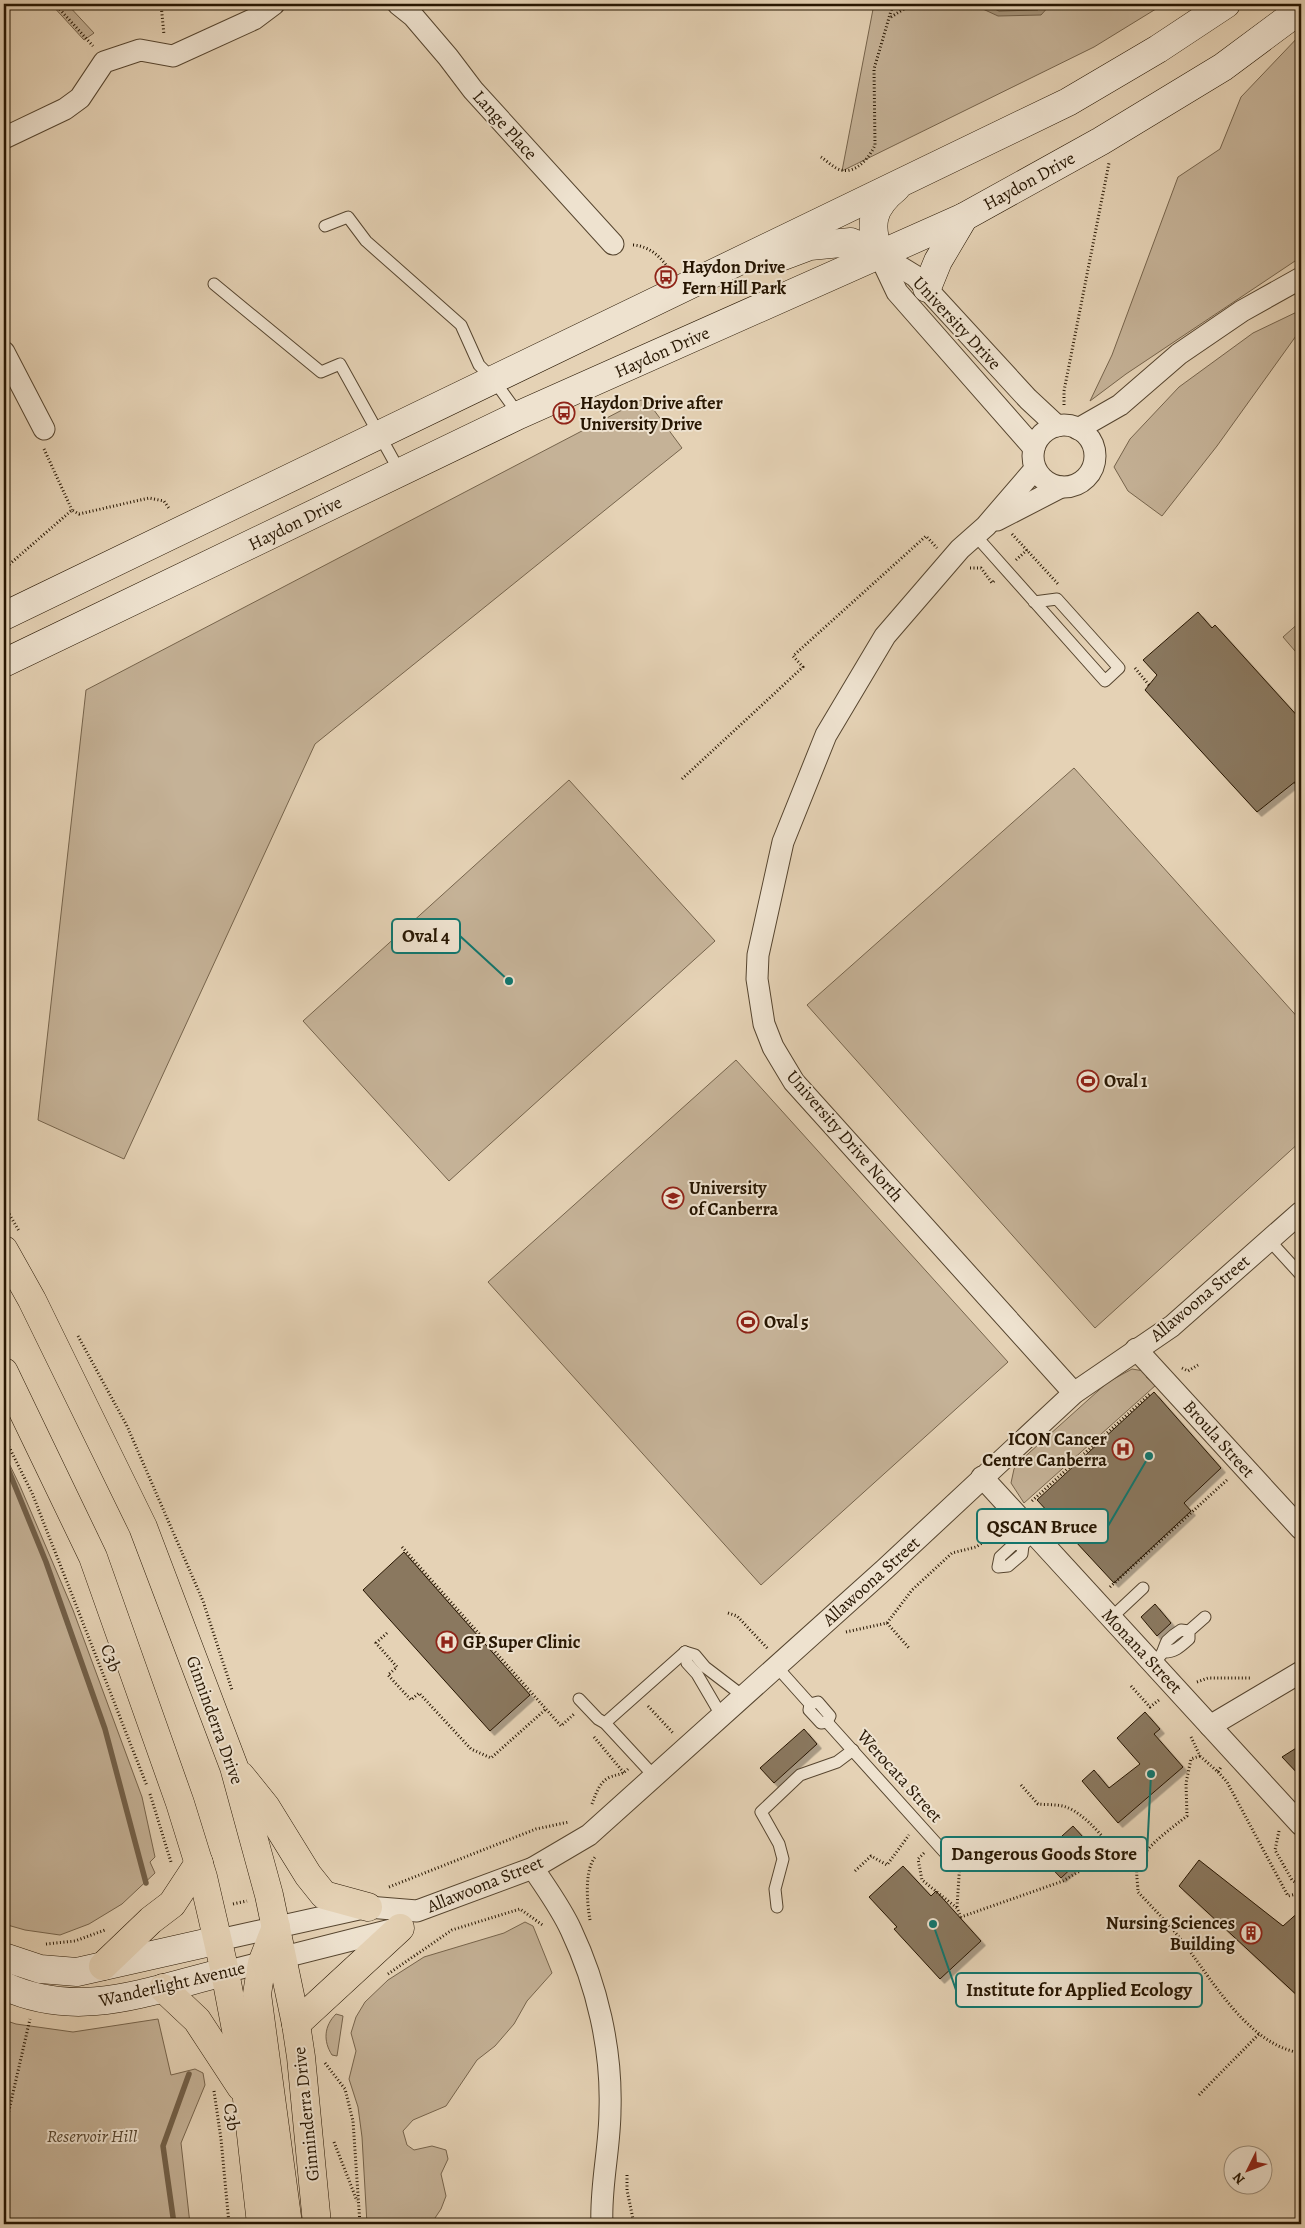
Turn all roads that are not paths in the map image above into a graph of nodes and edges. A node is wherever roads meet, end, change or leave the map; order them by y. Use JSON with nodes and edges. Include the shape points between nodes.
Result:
{"nodes":[{"id":1,"x":274,"y":4,"type":"edge"},
{"id":2,"x":398,"y":4,"type":"edge"},
{"id":3,"x":1226,"y":4,"type":"edge"},
{"id":4,"x":1301,"y":9,"type":"edge"},
{"id":5,"x":4,"y":138,"type":"edge"},
{"id":6,"x":906,"y":180,"type":"junction"},
{"id":7,"x":964,"y":216,"type":"junction"},
{"id":8,"x":325,"y":226,"type":"dead end"},
{"id":9,"x":613,"y":244,"type":"road end"},
{"id":10,"x":879,"y":254,"type":"junction"},
{"id":11,"x":1301,"y":278,"type":"edge"},
{"id":12,"x":679,"y":280,"type":"junction"},
{"id":13,"x":214,"y":284,"type":"dead end"},
{"id":14,"x":927,"y":288,"type":"junction"},
{"id":15,"x":4,"y":352,"type":"edge"},
{"id":16,"x":493,"y":379,"type":"junction"},
{"id":17,"x":1120,"y":405,"type":"junction"},
{"id":18,"x":520,"y":414,"type":"junction"},
{"id":19,"x":1066,"y":427,"type":"junction"},
{"id":20,"x":44,"y":429,"type":"road end"},
{"id":21,"x":379,"y":434,"type":"junction"},
{"id":22,"x":1034,"y":448,"type":"junction"},
{"id":23,"x":1093,"y":448,"type":"junction"},
{"id":24,"x":1035,"y":469,"type":"junction"},
{"id":25,"x":400,"y":472,"type":"junction"},
{"id":26,"x":1061,"y":487,"type":"junction"},
{"id":27,"x":981,"y":531,"type":"junction"},
{"id":28,"x":1034,"y":602,"type":"junction"},
{"id":29,"x":4,"y":616,"type":"edge"},
{"id":30,"x":4,"y":663,"type":"edge"},
{"id":31,"x":1301,"y":1212,"type":"edge"},
{"id":32,"x":1269,"y":1240,"type":"junction"},
{"id":33,"x":4,"y":1250,"type":"edge"},
{"id":34,"x":1301,"y":1275,"type":"edge"},
{"id":35,"x":1136,"y":1349,"type":"junction"},
{"id":36,"x":4,"y":1372,"type":"edge"},
{"id":37,"x":1074,"y":1393,"type":"junction"},
{"id":38,"x":982,"y":1478,"type":"junction"},
{"id":39,"x":1301,"y":1529,"type":"edge"},
{"id":40,"x":1143,"y":1588,"type":"dead end"},
{"id":41,"x":1204,"y":1617,"type":"dead end"},
{"id":42,"x":1111,"y":1618,"type":"junction"},
{"id":43,"x":685,"y":1652,"type":"junction"},
{"id":44,"x":1158,"y":1658,"type":"junction"},
{"id":45,"x":778,"y":1664,"type":"junction"},
{"id":46,"x":1301,"y":1672,"type":"edge"},
{"id":47,"x":743,"y":1696,"type":"junction"},
{"id":48,"x":579,"y":1698,"type":"dead end"},
{"id":49,"x":722,"y":1715,"type":"junction"},
{"id":50,"x":605,"y":1723,"type":"junction"},
{"id":51,"x":1210,"y":1726,"type":"junction"},
{"id":52,"x":853,"y":1750,"type":"junction"},
{"id":53,"x":234,"y":1767,"type":"junction"},
{"id":54,"x":654,"y":1776,"type":"junction"},
{"id":55,"x":1301,"y":1825,"type":"edge"},
{"id":56,"x":946,"y":1854,"type":"dead end"},
{"id":57,"x":186,"y":1866,"type":"junction"},
{"id":58,"x":533,"y":1868,"type":"junction"},
{"id":59,"x":376,"y":1897,"type":"junction"},
{"id":60,"x":777,"y":1907,"type":"dead end"},
{"id":61,"x":409,"y":1920,"type":"junction"},
{"id":62,"x":276,"y":1927,"type":"junction"},
{"id":63,"x":219,"y":1940,"type":"junction"},
{"id":64,"x":4,"y":1957,"type":"edge"},
{"id":65,"x":272,"y":1960,"type":"junction"},
{"id":66,"x":103,"y":1966,"type":"junction"},
{"id":67,"x":226,"y":1972,"type":"junction"},
{"id":68,"x":4,"y":1986,"type":"edge"},
{"id":69,"x":163,"y":1988,"type":"junction"},
{"id":70,"x":296,"y":2024,"type":"junction"},
{"id":71,"x":246,"y":2094,"type":"junction"},
{"id":72,"x":261,"y":2224,"type":"edge"},
{"id":73,"x":288,"y":2224,"type":"edge"},
{"id":74,"x":317,"y":2224,"type":"edge"},
{"id":75,"x":602,"y":2224,"type":"edge"}],
"edges":[{"from":1,"to":5,"type":"street","via":[[254,19],[173,56],[140,50],[104,62],[80,98],[65,109]]},
{"from":2,"to":9,"type":"street","name":"Lange Place","via":[[413,16],[473,90]]},
{"from":3,"to":6,"type":"main road","via":[[1158,50],[1068,102]]},
{"from":4,"to":7,"type":"main road","name":"Haydon Drive","via":[[1223,67]]},
{"from":6,"to":10,"type":"main road","via":[[876,208],[872,235]]},
{"from":6,"to":12,"type":"main road"},
{"from":7,"to":10,"type":"main road","name":"Haydon Drive"},
{"from":7,"to":14,"type":"main road","via":[[938,260]]},
{"from":8,"to":16,"type":"lane","via":[[348,217],[366,241],[461,325],[479,365]]},
{"from":10,"to":12,"type":"main road","via":[[850,242],[810,246],[768,261],[732,280]]},
{"from":10,"to":14,"type":"street","name":"University Drive","via":[[915,276]]},
{"from":10,"to":18,"type":"main road","name":"Haydon Drive"},
{"from":10,"to":22,"type":"street","name":"University Drive","via":[[897,292]]},
{"from":11,"to":17,"type":"street","via":[[1242,311],[1179,354]]},
{"from":12,"to":16,"type":"main road"},
{"from":13,"to":21,"type":"lane","via":[[321,372],[340,364]]},
{"from":14,"to":19,"type":"street","name":"University Drive","via":[[1028,400]]},
{"from":15,"to":20,"type":"street"},
{"from":16,"to":18,"type":"lane"},
{"from":16,"to":21,"type":"main road"},
{"from":17,"to":19,"type":"street"},
{"from":17,"to":23,"type":"street"},
{"from":18,"to":25,"type":"main road","name":"Haydon Drive"},
{"from":19,"to":22,"type":"street","via":[[1043,433]]},
{"from":19,"to":23,"type":"street","via":[[1090,440]]},
{"from":21,"to":25,"type":"lane"},
{"from":21,"to":29,"type":"main road"},
{"from":22,"to":24,"type":"street"},
{"from":23,"to":26,"type":"street","via":[[1094,465],[1085,480],[1070,487]]},
{"from":24,"to":26,"type":"street","via":[[1048,484]]},
{"from":24,"to":27,"type":"street","name":"University Drive North"},
{"from":25,"to":30,"type":"main road","name":"Haydon Drive"},
{"from":26,"to":27,"type":"street","name":"University Drive North"},
{"from":27,"to":28,"type":"lane","via":[[1006,570]]},
{"from":27,"to":37,"type":"street","name":"University Drive North","via":[[950,561],[886,636],[826,735],[783,842],[758,954],[757,979],[764,1024],[773,1047],[794,1082]]},
{"from":28,"to":28,"type":"lane","via":[[1105,681],[1119,668],[1057,600]]},
{"from":31,"to":32,"type":"street","name":"Allawoona Street"},
{"from":32,"to":34,"type":"lane"},
{"from":32,"to":35,"type":"street","name":"Allawoona Street","via":[[1172,1326]]},
{"from":33,"to":53,"type":"main road","name":"Ginninderra Drive","via":[[32,1300],[143,1528]]},
{"from":35,"to":37,"type":"street","name":"Allawoona Street"},
{"from":35,"to":39,"type":"street","name":"Broula Street"},
{"from":36,"to":57,"type":"main road","via":[[93,1557],[180,1804]]},
{"from":37,"to":38,"type":"street","name":"Allawoona Street"},
{"from":38,"to":42,"type":"street","name":"Monana Street","via":[[1028,1540]]},
{"from":38,"to":45,"type":"street","name":"Allawoona Street"},
{"from":40,"to":42,"type":"lane"},
{"from":41,"to":44,"type":"lane","via":[[1189,1631],[1181,1630],[1166,1642]]},
{"from":42,"to":44,"type":"street","name":"Monana Street"},
{"from":43,"to":47,"type":"lane","via":[[695,1655],[705,1667]]},
{"from":43,"to":49,"type":"lane","via":[[687,1663]]},
{"from":43,"to":50,"type":"lane"},
{"from":44,"to":51,"type":"street","name":"Monana Street"},
{"from":45,"to":47,"type":"street","name":"Allawoona Street"},
{"from":45,"to":52,"type":"lane","name":"Werocata Street","via":[[810,1704],[809,1710],[821,1723],[828,1722]]},
{"from":46,"to":51,"type":"street"},
{"from":47,"to":49,"type":"street","name":"Allawoona Street"},
{"from":48,"to":50,"type":"lane"},
{"from":49,"to":54,"type":"street","name":"Allawoona Street"},
{"from":50,"to":54,"type":"lane"},
{"from":51,"to":55,"type":"street","name":"Monana Street"},
{"from":52,"to":56,"type":"lane","name":"Werocata Street"},
{"from":52,"to":60,"type":"lane","via":[[837,1762],[800,1775],[761,1812],[780,1844],[783,1858],[775,1889]]},
{"from":53,"to":59,"type":"main road","via":[[266,1807],[324,1895]]},
{"from":53,"to":62,"type":"main road","name":"Ginninderra Drive"},
{"from":54,"to":58,"type":"street","name":"Allawoona Street","via":[[635,1793],[596,1816],[589,1835]]},
{"from":57,"to":63,"type":"main road","via":[[211,1910]]},
{"from":57,"to":66,"type":"main road","via":[[172,1904]]},
{"from":58,"to":61,"type":"street","name":"Allawoona Street"},
{"from":58,"to":75,"type":"street","via":[[570,1928],[589,1971],[601,2022],[609,2066],[610,2110]]},
{"from":59,"to":61,"type":"street","name":"Allawoona Street"},
{"from":59,"to":62,"type":"street","name":"Allawoona Street"},
{"from":61,"to":65,"type":"street","name":"Allawoona Street"},
{"from":61,"to":70,"type":"main road"},
{"from":62,"to":63,"type":"street","name":"Allawoona Street"},
{"from":62,"to":65,"type":"main road","name":"Ginninderra Drive"},
{"from":63,"to":66,"type":"main road","name":"Wanderlight Avenue"},
{"from":63,"to":67,"type":"main road"},
{"from":64,"to":66,"type":"main road","name":"Wanderlight Avenue","via":[[58,1971],[77,1972]]},
{"from":65,"to":67,"type":"street","name":"Wanderlight Avenue"},
{"from":65,"to":70,"type":"main road","name":"Ginninderra Drive"},
{"from":65,"to":73,"type":"main road","via":[[257,1994]]},
{"from":67,"to":69,"type":"main road","name":"Wanderlight Avenue"},
{"from":67,"to":71,"type":"main road"},
{"from":68,"to":69,"type":"main road","name":"Wanderlight Avenue","via":[[35,1997],[73,2003],[112,2001]]},
{"from":69,"to":71,"type":"main road","via":[[197,2020]]},
{"from":70,"to":74,"type":"main road","name":"Ginninderra Drive","via":[[302,2057]]},
{"from":71,"to":72,"type":"main road"}]}
